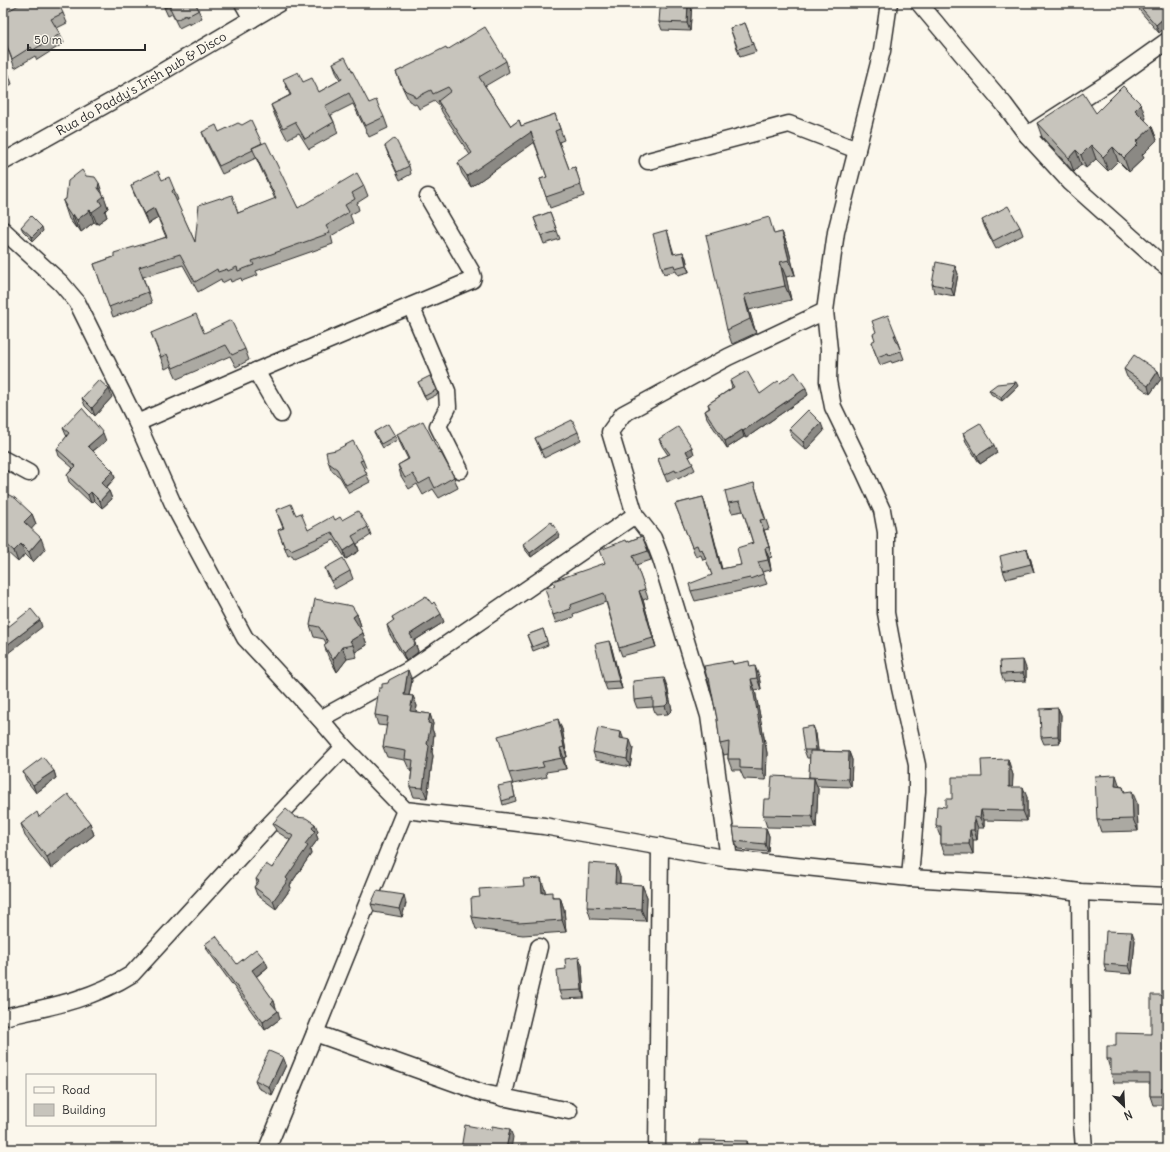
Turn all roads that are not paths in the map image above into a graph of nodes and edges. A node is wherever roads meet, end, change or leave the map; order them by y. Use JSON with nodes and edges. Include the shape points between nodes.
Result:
{"nodes":[{"id":1,"x":243,"y":3,"type":"edge"},
{"id":2,"x":279,"y":3,"type":"edge"},
{"id":3,"x":889,"y":3,"type":"edge"},
{"id":4,"x":919,"y":3,"type":"edge"},
{"id":5,"x":252,"y":19,"type":"junction"},
{"id":6,"x":1167,"y":41,"type":"edge"},
{"id":7,"x":1027,"y":134,"type":"junction"},
{"id":8,"x":857,"y":150,"type":"junction"},
{"id":9,"x":648,"y":161,"type":"dead end"},
{"id":10,"x":3,"y":162,"type":"edge"},
{"id":11,"x":428,"y":198,"type":"dead end"},
{"id":12,"x":3,"y":230,"type":"edge"},
{"id":13,"x":1167,"y":267,"type":"edge"},
{"id":14,"x":411,"y":306,"type":"junction"},
{"id":15,"x":825,"y":311,"type":"junction"},
{"id":16,"x":256,"y":371,"type":"junction"},
{"id":17,"x":281,"y":414,"type":"dead end"},
{"id":18,"x":137,"y":423,"type":"junction"},
{"id":19,"x":3,"y":459,"type":"edge"},
{"id":20,"x":460,"y":470,"type":"dead end"},
{"id":21,"x":29,"y":473,"type":"dead end"},
{"id":22,"x":635,"y":515,"type":"junction"},
{"id":23,"x":320,"y":719,"type":"junction"},
{"id":24,"x":344,"y":747,"type":"junction"},
{"id":25,"x":405,"y":810,"type":"junction"},
{"id":26,"x":660,"y":846,"type":"junction"},
{"id":27,"x":729,"y":858,"type":"junction"},
{"id":28,"x":910,"y":878,"type":"junction"},
{"id":29,"x":1080,"y":892,"type":"junction"},
{"id":30,"x":1167,"y":896,"type":"edge"},
{"id":31,"x":540,"y":947,"type":"dead end"},
{"id":32,"x":3,"y":1017,"type":"edge"},
{"id":33,"x":315,"y":1033,"type":"junction"},
{"id":34,"x":504,"y":1098,"type":"junction"},
{"id":35,"x":569,"y":1111,"type":"dead end"},
{"id":36,"x":267,"y":1149,"type":"edge"},
{"id":37,"x":657,"y":1149,"type":"edge"},
{"id":38,"x":1084,"y":1149,"type":"edge"}],
"edges":[{"from":1,"to":5,"type":"street"},
{"from":2,"to":5,"type":"street","name":"Rua do Paddy's Irish pub & Disco"},
{"from":3,"to":8,"type":"street","via":[[882,51]]},
{"from":4,"to":7,"type":"street"},
{"from":5,"to":10,"type":"street","name":"Rua do Paddy's Irish pub & Disco"},
{"from":6,"to":7,"type":"street","via":[[1108,83]]},
{"from":7,"to":13,"type":"street","via":[[1071,183]]},
{"from":8,"to":9,"type":"street","via":[[789,124]]},
{"from":8,"to":15,"type":"street","via":[[836,232]]},
{"from":11,"to":14,"type":"street","via":[[473,277],[472,280]]},
{"from":12,"to":18,"type":"street","via":[[77,302]]},
{"from":14,"to":16,"type":"street"},
{"from":14,"to":20,"type":"street","via":[[447,391],[448,407],[438,426]]},
{"from":15,"to":22,"type":"street","via":[[728,357],[623,414],[610,432]]},
{"from":15,"to":28,"type":"street","via":[[828,381],[833,407],[882,510],[886,532],[886,613],[917,765]]},
{"from":16,"to":17,"type":"street"},
{"from":16,"to":18,"type":"street"},
{"from":18,"to":23,"type":"street","via":[[174,506],[245,638]]},
{"from":19,"to":21,"type":"street"},
{"from":22,"to":23,"type":"street","via":[[409,670]]},
{"from":22,"to":27,"type":"street","via":[[653,538],[661,558],[709,716]]},
{"from":23,"to":24,"type":"street"},
{"from":24,"to":25,"type":"street"},
{"from":24,"to":32,"type":"street","via":[[132,974],[116,985],[61,1005]]},
{"from":25,"to":26,"type":"street","via":[[544,826]]},
{"from":25,"to":33,"type":"street"},
{"from":26,"to":27,"type":"street"},
{"from":26,"to":37,"type":"street"},
{"from":27,"to":28,"type":"street"},
{"from":28,"to":29,"type":"street","via":[[1024,885]]},
{"from":29,"to":30,"type":"street"},
{"from":29,"to":38,"type":"street"},
{"from":31,"to":34,"type":"street"},
{"from":33,"to":34,"type":"street","via":[[483,1093]]},
{"from":33,"to":36,"type":"street"},
{"from":34,"to":35,"type":"street"}]}
